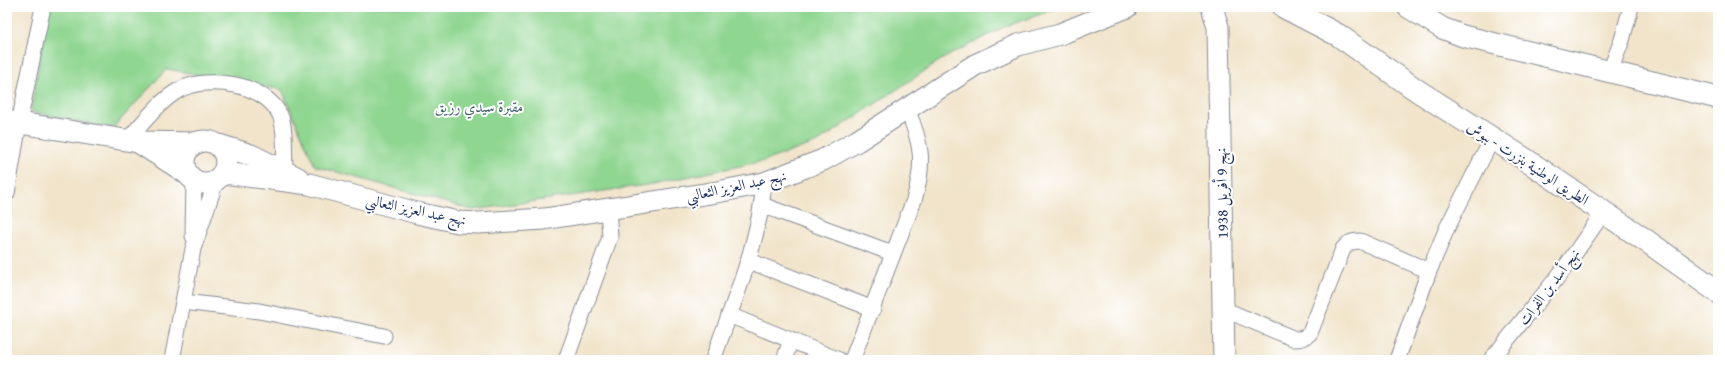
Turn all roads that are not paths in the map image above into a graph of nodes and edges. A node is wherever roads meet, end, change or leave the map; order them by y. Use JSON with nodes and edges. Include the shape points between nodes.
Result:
{"nodes":[{"id":1,"x":43,"y":7,"type":"edge"},
{"id":2,"x":1127,"y":7,"type":"edge"},
{"id":3,"x":1212,"y":7,"type":"edge"},
{"id":4,"x":1226,"y":7,"type":"edge"},
{"id":5,"x":1284,"y":7,"type":"edge"},
{"id":6,"x":1408,"y":7,"type":"edge"},
{"id":7,"x":1631,"y":7,"type":"edge"},
{"id":8,"x":1310,"y":8,"type":"edge"},
{"id":9,"x":1218,"y":27,"type":"junction"},
{"id":10,"x":1338,"y":35,"type":"junction"},
{"id":11,"x":1610,"y":71,"type":"junction"},
{"id":12,"x":1718,"y":98,"type":"edge"},
{"id":13,"x":907,"y":109,"type":"junction"},
{"id":14,"x":13,"y":122,"type":"edge"},
{"id":15,"x":1492,"y":139,"type":"junction"},
{"id":16,"x":132,"y":141,"type":"junction"},
{"id":17,"x":196,"y":142,"type":"junction"},
{"id":18,"x":219,"y":145,"type":"junction"},
{"id":19,"x":285,"y":170,"type":"junction"},
{"id":20,"x":191,"y":177,"type":"junction"},
{"id":21,"x":220,"y":177,"type":"junction"},
{"id":22,"x":764,"y":183,"type":"junction"},
{"id":23,"x":309,"y":184,"type":"junction"},
{"id":24,"x":7,"y":193,"type":"edge"},
{"id":25,"x":762,"y":205,"type":"junction"},
{"id":26,"x":608,"y":210,"type":"junction"},
{"id":27,"x":1603,"y":213,"type":"junction"},
{"id":28,"x":193,"y":249,"type":"junction"},
{"id":29,"x":892,"y":253,"type":"junction"},
{"id":30,"x":749,"y":261,"type":"junction"},
{"id":31,"x":1429,"y":271,"type":"junction"},
{"id":32,"x":1718,"y":292,"type":"edge"},
{"id":33,"x":184,"y":302,"type":"junction"},
{"id":34,"x":873,"y":309,"type":"junction"},
{"id":35,"x":1223,"y":309,"type":"junction"},
{"id":36,"x":729,"y":315,"type":"junction"},
{"id":37,"x":384,"y":336,"type":"dead end"},
{"id":38,"x":791,"y":340,"type":"junction"},
{"id":39,"x":172,"y":360,"type":"edge"},
{"id":40,"x":566,"y":360,"type":"edge"},
{"id":41,"x":713,"y":360,"type":"edge"},
{"id":42,"x":784,"y":360,"type":"edge"},
{"id":43,"x":839,"y":360,"type":"edge"},
{"id":44,"x":852,"y":360,"type":"edge"},
{"id":45,"x":1224,"y":360,"type":"edge"},
{"id":46,"x":1397,"y":360,"type":"edge"},
{"id":47,"x":1491,"y":360,"type":"edge"}],
"edges":[{"from":1,"to":14,"type":"street"},
{"from":2,"to":13,"type":"street","name":"نهج عبد العزيز الثعالبي","via":[[989,59]]},
{"from":3,"to":9,"type":"street"},
{"from":4,"to":9,"type":"street"},
{"from":5,"to":10,"type":"main road","name":"الطريق الوطنية بنزرت - ببوش"},
{"from":6,"to":11,"type":"street","via":[[1442,28],[1463,36]]},
{"from":7,"to":11,"type":"street"},
{"from":8,"to":10,"type":"main road","name":"الطريق الوطنية بنزرت - ببوش"},
{"from":9,"to":35,"type":"street","name":"نهج 9 أفريل 1938"},
{"from":10,"to":15,"type":"main road","name":"الطريق الوطنية بنزرت - ببوش"},
{"from":11,"to":12,"type":"street"},
{"from":13,"to":22,"type":"street","name":"نهج عبد العزيز الثعالبي","via":[[823,160]]},
{"from":13,"to":29,"type":"street","via":[[916,130],[922,165],[914,200]]},
{"from":14,"to":16,"type":"street"},
{"from":14,"to":24,"type":"street"},
{"from":15,"to":27,"type":"main road","name":"الطريق الوطنية بنزرت - ببوش"},
{"from":15,"to":31,"type":"street","via":[[1463,195]]},
{"from":16,"to":17,"type":"street"},
{"from":16,"to":19,"type":"street","via":[[167,99],[179,90],[198,84],[242,86],[264,97],[279,113]]},
{"from":16,"to":20,"type":"street"},
{"from":17,"to":18,"type":"street","via":[[208,141]]},
{"from":17,"to":20,"type":"street","via":[[185,156],[184,166]]},
{"from":18,"to":19,"type":"street","name":"نهج عبد العزيز الثعالبي"},
{"from":18,"to":21,"type":"street","via":[[226,159],[226,166]]},
{"from":19,"to":23,"type":"street","name":"نهج عبد العزيز الثعالبي"},
{"from":20,"to":21,"type":"street","via":[[201,183],[209,183]]},
{"from":20,"to":28,"type":"street"},
{"from":21,"to":23,"type":"street","name":"نهج عبد العزيز الثعالبي"},
{"from":21,"to":28,"type":"street"},
{"from":22,"to":25,"type":"street"},
{"from":22,"to":26,"type":"street","name":"نهج عبد العزيز الثعالبي"},
{"from":23,"to":26,"type":"street","name":"نهج عبد العزيز الثعالبي","via":[[458,222],[544,219]]},
{"from":25,"to":29,"type":"street"},
{"from":25,"to":30,"type":"street"},
{"from":26,"to":40,"type":"street","via":[[610,237]]},
{"from":27,"to":32,"type":"main road","name":"الطريق الوطنية بنزرت - ببوش"},
{"from":27,"to":47,"type":"street","name":"نهج أسد بن الفرات","via":[[1560,275]]},
{"from":28,"to":33,"type":"street"},
{"from":29,"to":34,"type":"street"},
{"from":30,"to":34,"type":"street"},
{"from":30,"to":36,"type":"street"},
{"from":31,"to":35,"type":"street","via":[[1360,241],[1348,243],[1343,249],[1310,333],[1301,339],[1295,339]]},
{"from":31,"to":46,"type":"street"},
{"from":33,"to":37,"type":"street","via":[[259,311]]},
{"from":33,"to":39,"type":"street"},
{"from":34,"to":44,"type":"street"},
{"from":35,"to":45,"type":"street","name":"نهج 9 أفريل 1938"},
{"from":36,"to":38,"type":"street"},
{"from":36,"to":41,"type":"street"},
{"from":38,"to":42,"type":"street"},
{"from":38,"to":43,"type":"street"}]}
